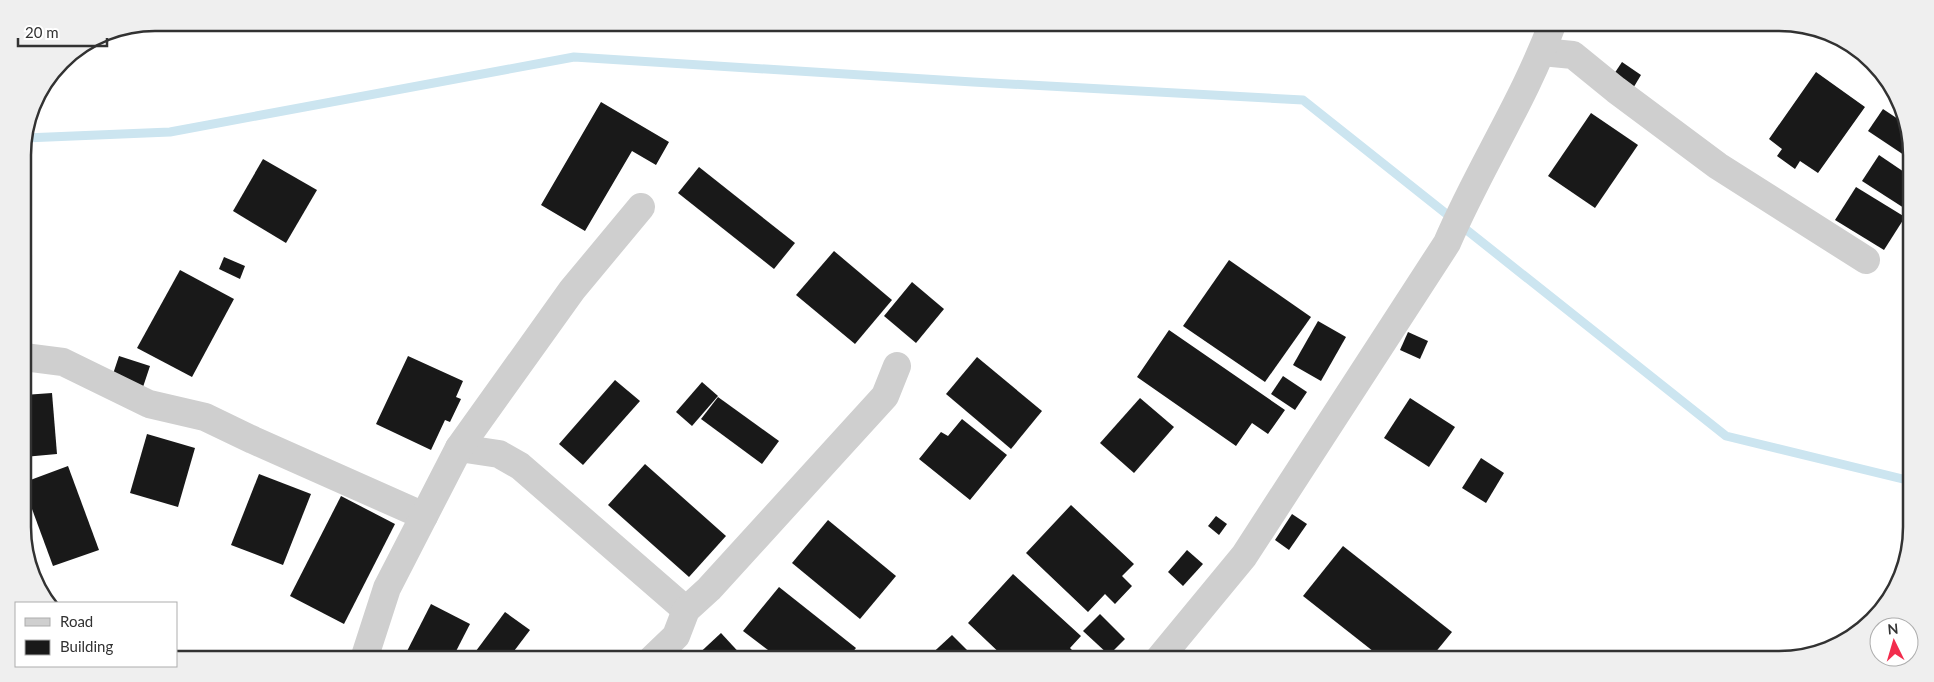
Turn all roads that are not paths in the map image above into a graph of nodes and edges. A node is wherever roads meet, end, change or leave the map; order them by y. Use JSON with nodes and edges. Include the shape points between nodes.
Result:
{"nodes":[{"id":1,"x":1550,"y":31,"type":"edge"},
{"id":2,"x":1542,"y":52,"type":"junction"},
{"id":3,"x":641,"y":207,"type":"dead end"},
{"id":4,"x":1866,"y":260,"type":"dead end"},
{"id":5,"x":31,"y":358,"type":"edge"},
{"id":6,"x":897,"y":366,"type":"dead end"},
{"id":7,"x":459,"y":448,"type":"junction"},
{"id":8,"x":424,"y":516,"type":"junction"},
{"id":9,"x":686,"y":610,"type":"junction"},
{"id":10,"x":1166,"y":650,"type":"edge"},
{"id":11,"x":367,"y":651,"type":"edge"},
{"id":12,"x":661,"y":651,"type":"edge"}],
"edges":[{"from":1,"to":2,"type":"street"},
{"from":2,"to":4,"type":"street","via":[[1573,55],[1718,166]]},
{"from":2,"to":10,"type":"street","via":[[1447,243],[1244,556]]},
{"from":3,"to":7,"type":"street","via":[[572,290]]},
{"from":5,"to":8,"type":"street","via":[[63,362],[150,404],[204,417]]},
{"from":6,"to":9,"type":"street","via":[[884,396],[709,589]]},
{"from":7,"to":8,"type":"street"},
{"from":7,"to":9,"type":"street","via":[[499,454],[520,466]]},
{"from":8,"to":11,"type":"street","via":[[388,588]]},
{"from":9,"to":12,"type":"street","via":[[676,636]]}]}
